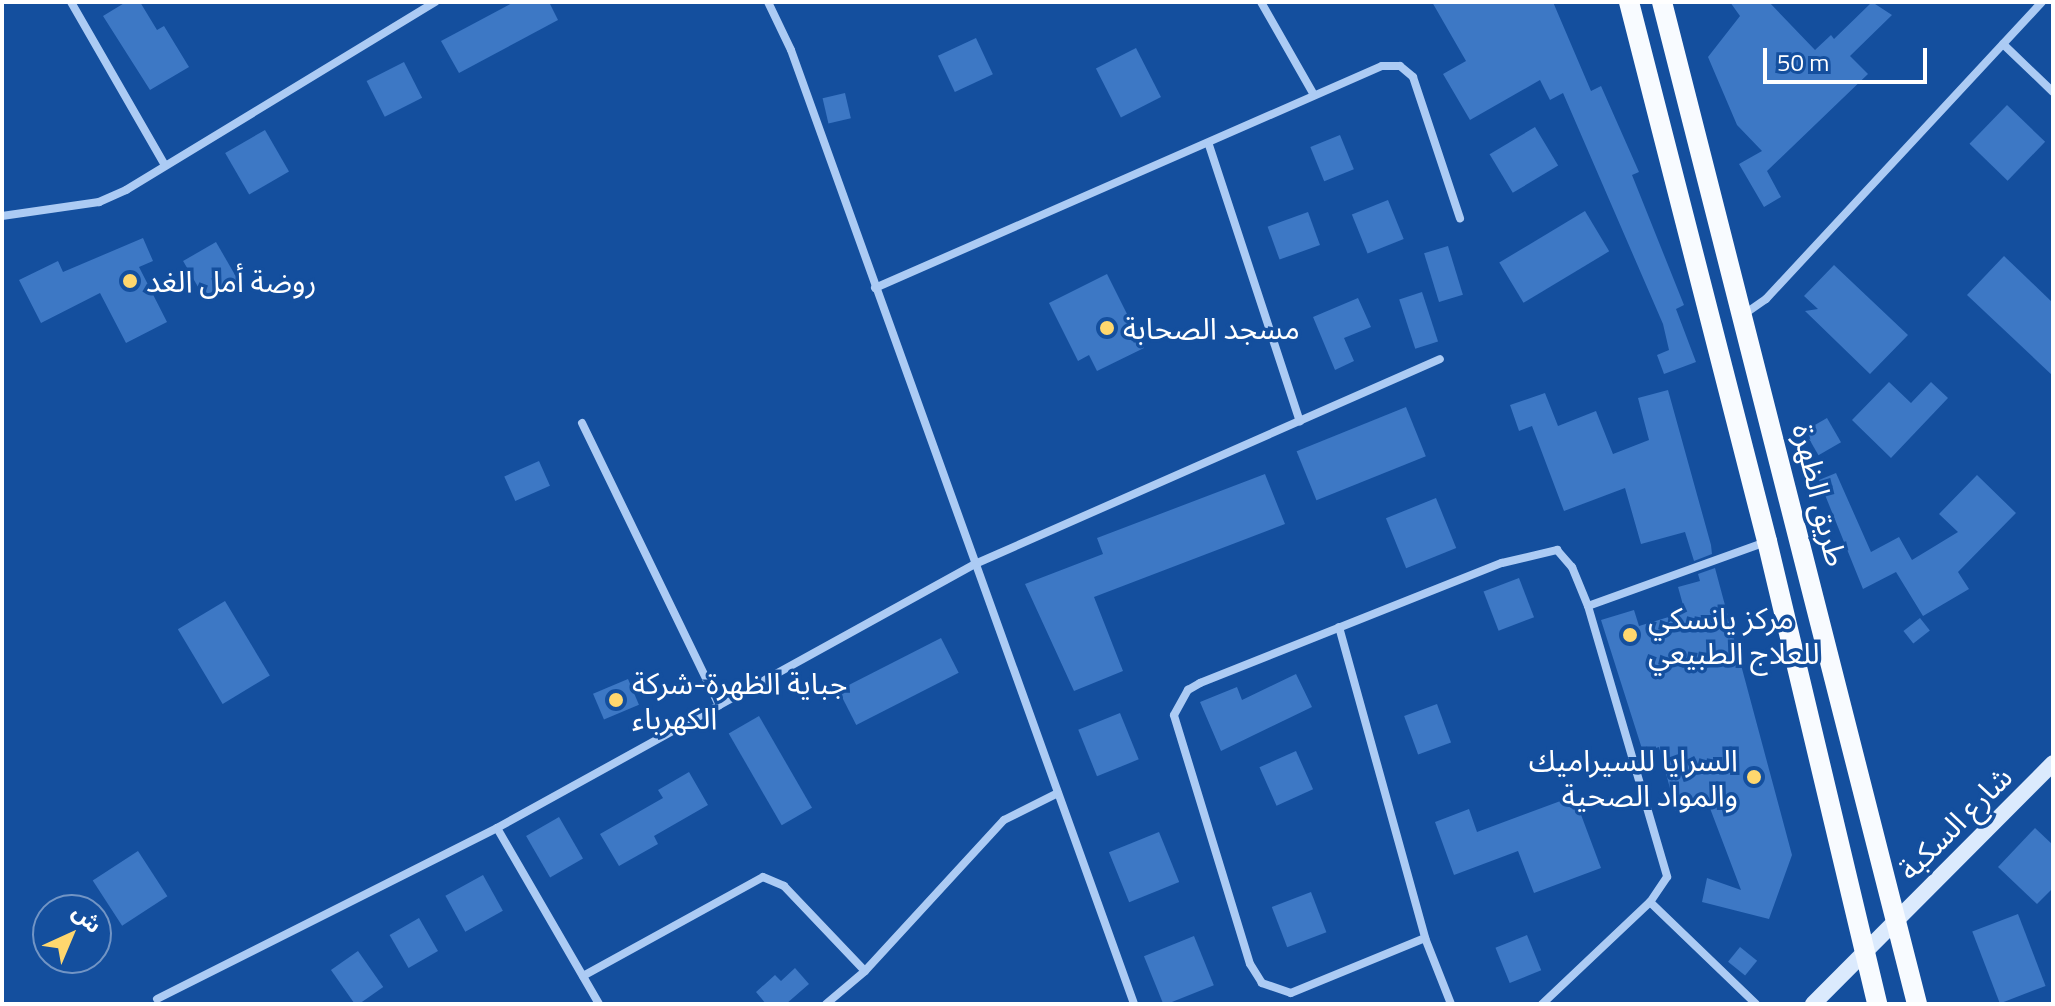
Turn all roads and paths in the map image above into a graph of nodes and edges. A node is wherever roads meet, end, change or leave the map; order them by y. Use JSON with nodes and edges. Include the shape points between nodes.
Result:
{"nodes":[{"id":1,"x":71,"y":2,"type":"edge"},
{"id":2,"x":435,"y":2,"type":"edge"},
{"id":3,"x":768,"y":2,"type":"edge"},
{"id":4,"x":1261,"y":2,"type":"edge"},
{"id":5,"x":1629,"y":2,"type":"edge"},
{"id":6,"x":1662,"y":2,"type":"edge"},
{"id":7,"x":2042,"y":2,"type":"edge"},
{"id":8,"x":2003,"y":44,"type":"junction"},
{"id":9,"x":2053,"y":92,"type":"edge"},
{"id":10,"x":1314,"y":95,"type":"junction"},
{"id":11,"x":1209,"y":145,"type":"junction"},
{"id":12,"x":164,"y":164,"type":"junction"},
{"id":13,"x":2,"y":216,"type":"edge"},
{"id":14,"x":1460,"y":218,"type":"dead end"},
{"id":15,"x":875,"y":288,"type":"junction"},
{"id":16,"x":1742,"y":315,"type":"junction"},
{"id":17,"x":1440,"y":359,"type":"dead end"},
{"id":18,"x":1300,"y":421,"type":"junction"},
{"id":19,"x":582,"y":423,"type":"dead end"},
{"id":20,"x":1767,"y":541,"type":"junction"},
{"id":21,"x":975,"y":564,"type":"junction"},
{"id":22,"x":1588,"y":606,"type":"junction"},
{"id":23,"x":1339,"y":627,"type":"junction"},
{"id":24,"x":719,"y":705,"type":"junction"},
{"id":25,"x":2053,"y":763,"type":"edge"},
{"id":26,"x":1058,"y":793,"type":"junction"},
{"id":27,"x":497,"y":828,"type":"junction"},
{"id":28,"x":1650,"y":902,"type":"junction"},
{"id":29,"x":1896,"y":922,"type":"junction"},
{"id":30,"x":1425,"y":938,"type":"junction"},
{"id":31,"x":1864,"y":952,"type":"junction"},
{"id":32,"x":865,"y":971,"type":"junction"},
{"id":33,"x":583,"y":976,"type":"junction"},
{"id":34,"x":157,"y":999,"type":"dead end"},
{"id":35,"x":597,"y":1003,"type":"edge"},
{"id":36,"x":826,"y":1004,"type":"edge"},
{"id":37,"x":1134,"y":1004,"type":"edge"},
{"id":38,"x":1451,"y":1004,"type":"edge"},
{"id":39,"x":1542,"y":1004,"type":"edge"},
{"id":40,"x":1756,"y":1004,"type":"edge"},
{"id":41,"x":1813,"y":1004,"type":"edge"},
{"id":42,"x":1877,"y":1004,"type":"edge"},
{"id":43,"x":1917,"y":1004,"type":"edge"}],
"edges":[{"from":1,"to":12,"type":"street"},
{"from":2,"to":12,"type":"street"},
{"from":3,"to":15,"type":"street","via":[[791,50]]},
{"from":4,"to":10,"type":"street"},
{"from":5,"to":20,"type":"main road","name":"طريق الظهرة"},
{"from":6,"to":16,"type":"main road","name":"طريق الظهرة"},
{"from":7,"to":8,"type":"street"},
{"from":8,"to":9,"type":"street"},
{"from":8,"to":16,"type":"street","via":[[1766,299]]},
{"from":10,"to":11,"type":"street"},
{"from":10,"to":14,"type":"street","via":[[1382,66],[1400,66],[1413,77]]},
{"from":11,"to":15,"type":"street"},
{"from":11,"to":18,"type":"street"},
{"from":12,"to":13,"type":"street","via":[[99,202]]},
{"from":15,"to":21,"type":"street"},
{"from":16,"to":29,"type":"main road","name":"طريق الظهرة"},
{"from":17,"to":18,"type":"street"},
{"from":18,"to":21,"type":"street"},
{"from":19,"to":24,"type":"street"},
{"from":20,"to":22,"type":"street"},
{"from":20,"to":31,"type":"main road","name":"طريق الظهرة"},
{"from":21,"to":24,"type":"street"},
{"from":21,"to":26,"type":"street"},
{"from":22,"to":23,"type":"street","via":[[1564,553],[1547,548]]},
{"from":22,"to":28,"type":"street","via":[[1667,877]]},
{"from":23,"to":30,"type":"street"},
{"from":23,"to":30,"type":"street","via":[[1188,690],[1174,715],[1177,729],[1250,964],[1262,983],[1291,993]]},
{"from":24,"to":27,"type":"street"},
{"from":25,"to":29,"type":"main road","name":"شارع السكبة"},
{"from":26,"to":32,"type":"street","via":[[1004,820]]},
{"from":26,"to":37,"type":"street"},
{"from":27,"to":33,"type":"street"},
{"from":27,"to":34,"type":"street"},
{"from":28,"to":39,"type":"street"},
{"from":28,"to":40,"type":"street"},
{"from":29,"to":31,"type":"main road","name":"شارع السكبة"},
{"from":29,"to":43,"type":"main road","name":"طريق الظهرة"},
{"from":30,"to":38,"type":"street"},
{"from":31,"to":41,"type":"main road","name":"شارع السكبة"},
{"from":31,"to":42,"type":"main road","name":"طريق الظهرة"},
{"from":32,"to":33,"type":"street","via":[[784,886],[763,877]]},
{"from":32,"to":36,"type":"street"},
{"from":33,"to":35,"type":"street"}]}
